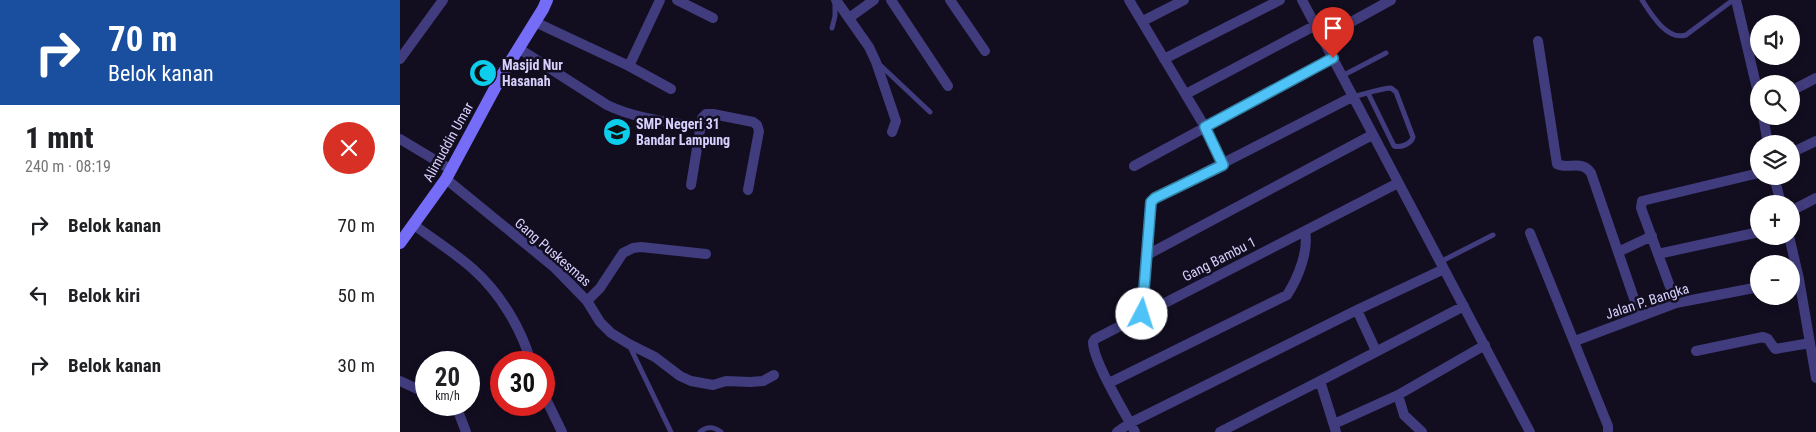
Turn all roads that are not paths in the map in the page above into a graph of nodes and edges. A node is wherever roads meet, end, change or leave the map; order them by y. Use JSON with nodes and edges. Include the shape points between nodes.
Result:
{"nodes":[{"id":1,"x":547,"y":0,"type":"edge"},
{"id":2,"x":660,"y":0,"type":"edge"},
{"id":3,"x":678,"y":0,"type":"edge"},
{"id":4,"x":835,"y":0,"type":"edge"},
{"id":5,"x":874,"y":0,"type":"edge"},
{"id":6,"x":891,"y":0,"type":"edge"},
{"id":7,"x":950,"y":0,"type":"edge"},
{"id":8,"x":1129,"y":0,"type":"edge"},
{"id":9,"x":1184,"y":0,"type":"edge"},
{"id":10,"x":1280,"y":0,"type":"edge"},
{"id":11,"x":1302,"y":0,"type":"edge"},
{"id":12,"x":1391,"y":0,"type":"edge"},
{"id":13,"x":1642,"y":0,"type":"edge"},
{"id":14,"x":1735,"y":0,"type":"edge"},
{"id":15,"x":437,"y":2,"type":"edge"},
{"id":16,"x":713,"y":18,"type":"dead end"},
{"id":17,"x":849,"y":18,"type":"junction"},
{"id":18,"x":1143,"y":21,"type":"junction"},
{"id":19,"x":535,"y":22,"type":"junction"},
{"id":20,"x":1316,"y":25,"type":"junction"},
{"id":21,"x":832,"y":28,"type":"dead end"},
{"id":22,"x":1322,"y":38,"type":"junction"},
{"id":23,"x":1538,"y":41,"type":"dead end"},
{"id":24,"x":518,"y":48,"type":"junction"},
{"id":25,"x":985,"y":51,"type":"dead end"},
{"id":26,"x":1386,"y":53,"type":"dead end"},
{"id":27,"x":1333,"y":58,"type":"junction"},
{"id":28,"x":400,"y":59,"type":"edge"},
{"id":29,"x":1164,"y":59,"type":"junction"},
{"id":30,"x":876,"y":62,"type":"junction"},
{"id":31,"x":629,"y":66,"type":"junction"},
{"id":32,"x":1754,"y":75,"type":"edge"},
{"id":33,"x":1342,"y":76,"type":"junction"},
{"id":34,"x":1816,"y":78,"type":"edge"},
{"id":35,"x":948,"y":86,"type":"dead end"},
{"id":36,"x":1800,"y":86,"type":"edge"},
{"id":37,"x":671,"y":89,"type":"dead end"},
{"id":38,"x":1368,"y":93,"type":"junction"},
{"id":39,"x":1186,"y":94,"type":"junction"},
{"id":40,"x":1352,"y":98,"type":"junction"},
{"id":41,"x":930,"y":112,"type":"dead end"},
{"id":42,"x":700,"y":127,"type":"junction"},
{"id":43,"x":1205,"y":127,"type":"junction"},
{"id":44,"x":892,"y":132,"type":"dead end"},
{"id":45,"x":1372,"y":134,"type":"junction"},
{"id":46,"x":400,"y":139,"type":"edge"},
{"id":47,"x":1816,"y":141,"type":"edge"},
{"id":48,"x":1800,"y":148,"type":"edge"},
{"id":49,"x":1223,"y":165,"type":"junction"},
{"id":50,"x":1134,"y":166,"type":"dead end"},
{"id":51,"x":448,"y":174,"type":"junction"},
{"id":52,"x":1750,"y":175,"type":"edge"},
{"id":53,"x":1398,"y":183,"type":"junction"},
{"id":54,"x":691,"y":186,"type":"dead end"},
{"id":55,"x":748,"y":190,"type":"dead end"},
{"id":56,"x":1816,"y":198,"type":"edge"},
{"id":57,"x":1800,"y":206,"type":"edge"},
{"id":58,"x":414,"y":225,"type":"junction"},
{"id":59,"x":1305,"y":231,"type":"junction"},
{"id":60,"x":1530,"y":233,"type":"dead end"},
{"id":61,"x":1750,"y":234,"type":"edge"},
{"id":62,"x":1493,"y":235,"type":"dead end"},
{"id":63,"x":1652,"y":236,"type":"junction"},
{"id":64,"x":400,"y":242,"type":"edge"},
{"id":65,"x":1618,"y":252,"type":"junction"},
{"id":66,"x":706,"y":254,"type":"dead end"},
{"id":67,"x":1658,"y":254,"type":"junction"},
{"id":68,"x":1147,"y":255,"type":"junction"},
{"id":69,"x":1442,"y":265,"type":"junction"},
{"id":70,"x":1750,"y":289,"type":"edge"},
{"id":71,"x":1800,"y":300,"type":"edge"},
{"id":72,"x":587,"y":301,"type":"junction"},
{"id":73,"x":1676,"y":303,"type":"junction"},
{"id":74,"x":1464,"y":306,"type":"junction"},
{"id":75,"x":1357,"y":310,"type":"junction"},
{"id":76,"x":1142,"y":314,"type":"junction"},
{"id":77,"x":1640,"y":316,"type":"junction"},
{"id":78,"x":1575,"y":341,"type":"junction"},
{"id":79,"x":1810,"y":343,"type":"junction"},
{"id":80,"x":629,"y":344,"type":"junction"},
{"id":81,"x":1485,"y":345,"type":"junction"},
{"id":82,"x":526,"y":351,"type":"edge"},
{"id":83,"x":1376,"y":351,"type":"junction"},
{"id":84,"x":1696,"y":351,"type":"dead end"},
{"id":85,"x":1814,"y":359,"type":"edge"},
{"id":86,"x":774,"y":375,"type":"dead end"},
{"id":87,"x":1816,"y":378,"type":"edge"},
{"id":88,"x":400,"y":381,"type":"edge"},
{"id":89,"x":1320,"y":381,"type":"junction"},
{"id":90,"x":1108,"y":383,"type":"junction"},
{"id":91,"x":415,"y":388,"type":"edge"},
{"id":92,"x":1398,"y":395,"type":"junction"},
{"id":93,"x":460,"y":416,"type":"edge"},
{"id":94,"x":554,"y":416,"type":"edge"},
{"id":95,"x":1132,"y":428,"type":"edge"},
{"id":96,"x":1335,"y":428,"type":"edge"},
{"id":97,"x":466,"y":432,"type":"edge"},
{"id":98,"x":562,"y":432,"type":"edge"},
{"id":99,"x":671,"y":432,"type":"edge"},
{"id":100,"x":700,"y":432,"type":"edge"},
{"id":101,"x":721,"y":432,"type":"edge"},
{"id":102,"x":1117,"y":432,"type":"edge"},
{"id":103,"x":1220,"y":432,"type":"edge"},
{"id":104,"x":1422,"y":432,"type":"edge"},
{"id":105,"x":1530,"y":432,"type":"edge"},
{"id":106,"x":1608,"y":432,"type":"edge"}],
"edges":[{"from":1,"to":19,"type":"street","name":"Alimuddin Umar"},
{"from":2,"to":31,"type":"street"},
{"from":3,"to":16,"type":"street"},
{"from":4,"to":17,"type":"street"},
{"from":4,"to":21,"type":"lane","via":[[836,16]]},
{"from":5,"to":17,"type":"street"},
{"from":6,"to":35,"type":"street"},
{"from":7,"to":25,"type":"street"},
{"from":8,"to":18,"type":"street"},
{"from":9,"to":18,"type":"street"},
{"from":10,"to":29,"type":"street"},
{"from":11,"to":20,"type":"street"},
{"from":12,"to":22,"type":"street"},
{"from":13,"to":14,"type":"lane","via":[[1656,20],[1680,37],[1686,36]]},
{"from":14,"to":32,"type":"street"},
{"from":15,"to":28,"type":"street"},
{"from":17,"to":30,"type":"street"},
{"from":18,"to":29,"type":"street"},
{"from":19,"to":24,"type":"street","name":"Alimuddin Umar"},
{"from":19,"to":31,"type":"street"},
{"from":20,"to":22,"type":"street"},
{"from":20,"to":39,"type":"street"},
{"from":22,"to":27,"type":"street"},
{"from":23,"to":65,"type":"street","via":[[1557,164],[1588,168]]},
{"from":24,"to":42,"type":"street","via":[[616,110]]},
{"from":24,"to":51,"type":"street","name":"Alimuddin Umar"},
{"from":26,"to":33,"type":"lane"},
{"from":27,"to":33,"type":"street"},
{"from":27,"to":43,"type":"street"},
{"from":29,"to":39,"type":"street"},
{"from":30,"to":41,"type":"lane"},
{"from":30,"to":44,"type":"street","via":[[896,121]]},
{"from":31,"to":37,"type":"street"},
{"from":33,"to":40,"type":"street"},
{"from":34,"to":36,"type":"street"},
{"from":38,"to":38,"type":"lane","via":[[1391,88],[1396,92],[1413,137],[1409,143],[1396,147],[1392,144]]},
{"from":38,"to":40,"type":"lane"},
{"from":39,"to":43,"type":"street"},
{"from":40,"to":45,"type":"street"},
{"from":40,"to":49,"type":"street"},
{"from":42,"to":54,"type":"street"},
{"from":42,"to":55,"type":"street","via":[[706,114],[757,125],[759,131]]},
{"from":43,"to":49,"type":"street"},
{"from":43,"to":50,"type":"street"},
{"from":45,"to":53,"type":"street"},
{"from":45,"to":68,"type":"street"},
{"from":46,"to":51,"type":"street","name":"Gang Puskesmas"},
{"from":47,"to":48,"type":"street"},
{"from":49,"to":68,"type":"street","via":[[1151,202]]},
{"from":51,"to":58,"type":"street","name":"Alimuddin Umar"},
{"from":51,"to":72,"type":"street","name":"Gang Puskesmas","via":[[554,267]]},
{"from":52,"to":63,"type":"street","via":[[1642,201],[1641,208]]},
{"from":53,"to":59,"type":"street","name":"Gang Bambu 1"},
{"from":53,"to":69,"type":"street"},
{"from":56,"to":57,"type":"street"},
{"from":58,"to":64,"type":"street","name":"Alimuddin Umar"},
{"from":58,"to":82,"type":"street","via":[[482,278],[512,317]]},
{"from":59,"to":76,"type":"street","name":"Gang Bambu 1"},
{"from":59,"to":90,"type":"street","via":[[1305,247],[1294,284],[1287,295]]},
{"from":60,"to":78,"type":"street"},
{"from":61,"to":67,"type":"street"},
{"from":62,"to":69,"type":"lane"},
{"from":63,"to":65,"type":"street"},
{"from":63,"to":67,"type":"street"},
{"from":65,"to":77,"type":"street"},
{"from":66,"to":72,"type":"street","via":[[628,249]]},
{"from":67,"to":73,"type":"street"},
{"from":68,"to":76,"type":"street"},
{"from":69,"to":74,"type":"street"},
{"from":69,"to":75,"type":"street"},
{"from":70,"to":73,"type":"street","name":"Jalan P. Bangka"},
{"from":71,"to":79,"type":"street"},
{"from":72,"to":80,"type":"street","name":"Gang Puskesmas","via":[[600,322]]},
{"from":73,"to":77,"type":"street","name":"Jalan P. Bangka"},
{"from":74,"to":81,"type":"street"},
{"from":74,"to":83,"type":"street"},
{"from":75,"to":83,"type":"street"},
{"from":75,"to":95,"type":"street"},
{"from":76,"to":90,"type":"street","name":"Gang Bambu 1","via":[[1093,342]]},
{"from":77,"to":78,"type":"street","name":"Jalan P. Bangka"},
{"from":78,"to":106,"type":"street"},
{"from":79,"to":84,"type":"street","via":[[1775,349],[1763,337]]},
{"from":79,"to":85,"type":"street"},
{"from":80,"to":86,"type":"street","name":"Gang Puskesmas","via":[[655,357],[680,376],[700,383],[750,382]]},
{"from":80,"to":99,"type":"lane"},
{"from":81,"to":92,"type":"street"},
{"from":81,"to":105,"type":"street"},
{"from":83,"to":89,"type":"street"},
{"from":85,"to":87,"type":"street"},
{"from":88,"to":91,"type":"street"},
{"from":89,"to":96,"type":"street"},
{"from":89,"to":103,"type":"street"},
{"from":90,"to":95,"type":"street"},
{"from":92,"to":96,"type":"street"},
{"from":92,"to":104,"type":"street","via":[[1404,415]]},
{"from":93,"to":97,"type":"street"},
{"from":94,"to":98,"type":"street"},
{"from":95,"to":102,"type":"street"},
{"from":100,"to":101,"type":"lane","via":[[711,427]]}]}
